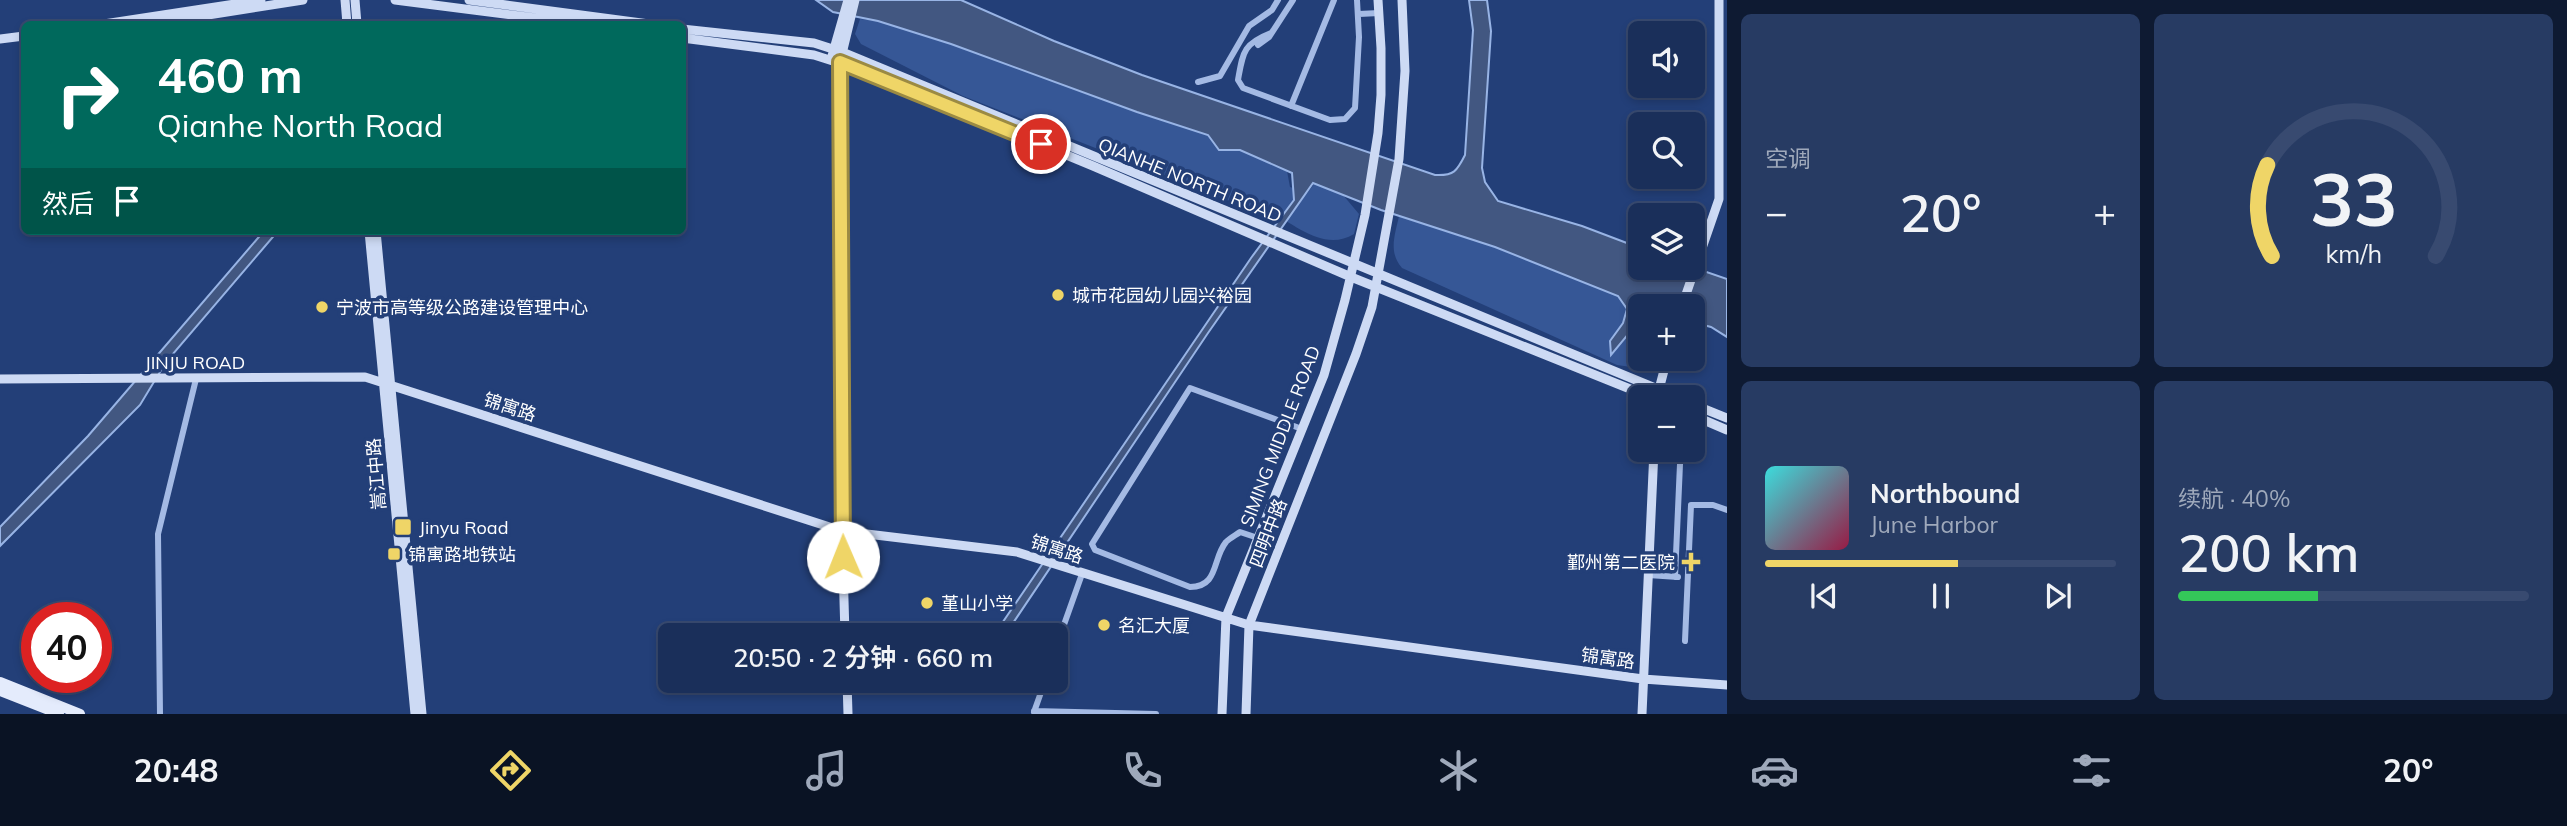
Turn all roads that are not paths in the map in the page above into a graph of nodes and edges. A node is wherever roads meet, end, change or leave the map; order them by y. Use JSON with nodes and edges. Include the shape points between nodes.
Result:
{"nodes":[{"id":1,"x":261,"y":0,"type":"edge"},
{"id":2,"x":303,"y":0,"type":"edge"},
{"id":3,"x":345,"y":0,"type":"edge"},
{"id":4,"x":355,"y":0,"type":"edge"},
{"id":5,"x":395,"y":0,"type":"edge"},
{"id":6,"x":469,"y":0,"type":"edge"},
{"id":7,"x":848,"y":0,"type":"edge"},
{"id":8,"x":855,"y":0,"type":"edge"},
{"id":9,"x":1278,"y":0,"type":"edge"},
{"id":10,"x":1293,"y":0,"type":"edge"},
{"id":11,"x":1334,"y":0,"type":"edge"},
{"id":12,"x":1357,"y":0,"type":"edge"},
{"id":13,"x":1378,"y":0,"type":"edge"},
{"id":14,"x":1402,"y":0,"type":"edge"},
{"id":15,"x":1719,"y":0,"type":"edge"},
{"id":16,"x":514,"y":11,"type":"junction"},
{"id":17,"x":1379,"y":13,"type":"junction"},
{"id":18,"x":1359,"y":14,"type":"junction"},
{"id":19,"x":846,"y":20,"type":"junction"},
{"id":20,"x":124,"y":21,"type":"edge"},
{"id":21,"x":170,"y":21,"type":"edge"},
{"id":22,"x":348,"y":21,"type":"edge"},
{"id":23,"x":357,"y":21,"type":"edge"},
{"id":24,"x":567,"y":21,"type":"edge"},
{"id":25,"x":618,"y":21,"type":"edge"},
{"id":26,"x":686,"y":29,"type":"edge"},
{"id":27,"x":1271,"y":33,"type":"junction"},
{"id":28,"x":21,"y":37,"type":"edge"},
{"id":29,"x":686,"y":39,"type":"edge"},
{"id":30,"x":0,"y":41,"type":"edge"},
{"id":31,"x":21,"y":41,"type":"edge"},
{"id":32,"x":1258,"y":45,"type":"dead end"},
{"id":33,"x":837,"y":56,"type":"junction"},
{"id":34,"x":1198,"y":82,"type":"dead end"},
{"id":35,"x":1291,"y":106,"type":"junction"},
{"id":36,"x":369,"y":235,"type":"edge"},
{"id":37,"x":376,"y":235,"type":"edge"},
{"id":38,"x":1353,"y":265,"type":"junction"},
{"id":39,"x":1378,"y":275,"type":"junction"},
{"id":40,"x":1351,"y":277,"type":"junction"},
{"id":41,"x":1375,"y":287,"type":"junction"},
{"id":42,"x":1686,"y":294,"type":"edge"},
{"id":43,"x":0,"y":379,"type":"edge"},
{"id":44,"x":195,"y":379,"type":"junction"},
{"id":45,"x":386,"y":383,"type":"junction"},
{"id":46,"x":1637,"y":385,"type":"edge"},
{"id":47,"x":1628,"y":388,"type":"edge"},
{"id":48,"x":1705,"y":409,"type":"edge"},
{"id":49,"x":1727,"y":418,"type":"edge"},
{"id":50,"x":1705,"y":421,"type":"edge"},
{"id":51,"x":1302,"y":429,"type":"junction"},
{"id":52,"x":1727,"y":430,"type":"edge"},
{"id":53,"x":1653,"y":462,"type":"edge"},
{"id":54,"x":1681,"y":464,"type":"dead end"},
{"id":55,"x":1680,"y":504,"type":"junction"},
{"id":56,"x":1691,"y":505,"type":"junction"},
{"id":57,"x":1727,"y":510,"type":"edge"},
{"id":58,"x":842,"y":531,"type":"junction"},
{"id":59,"x":1258,"y":538,"type":"junction"},
{"id":60,"x":1082,"y":574,"type":"junction"},
{"id":61,"x":1648,"y":575,"type":"junction"},
{"id":62,"x":1675,"y":577,"type":"junction"},
{"id":63,"x":1686,"y":578,"type":"junction"},
{"id":64,"x":1226,"y":617,"type":"junction"},
{"id":65,"x":845,"y":623,"type":"edge"},
{"id":66,"x":1065,"y":623,"type":"edge"},
{"id":67,"x":1249,"y":625,"type":"junction"},
{"id":68,"x":1685,"y":641,"type":"dead end"},
{"id":69,"x":1643,"y":679,"type":"junction"},
{"id":70,"x":0,"y":682,"type":"edge"},
{"id":71,"x":1727,"y":685,"type":"edge"},
{"id":72,"x":0,"y":691,"type":"edge"},
{"id":73,"x":847,"y":693,"type":"edge"},
{"id":74,"x":1041,"y":693,"type":"edge"},
{"id":75,"x":64,"y":712,"type":"edge"},
{"id":76,"x":1034,"y":713,"type":"edge"},
{"id":77,"x":80,"y":714,"type":"edge"},
{"id":78,"x":160,"y":714,"type":"edge"},
{"id":79,"x":415,"y":714,"type":"edge"},
{"id":80,"x":422,"y":714,"type":"edge"},
{"id":81,"x":848,"y":714,"type":"edge"},
{"id":82,"x":1156,"y":714,"type":"edge"},
{"id":83,"x":1222,"y":714,"type":"edge"},
{"id":84,"x":1246,"y":714,"type":"edge"},
{"id":85,"x":1642,"y":714,"type":"edge"}],
"edges":[{"from":1,"to":20,"type":"main road"},
{"from":2,"to":21,"type":"main road"},
{"from":3,"to":22,"type":"main road"},
{"from":4,"to":23,"type":"main road"},
{"from":5,"to":16,"type":"main road"},
{"from":6,"to":16,"type":"main road"},
{"from":7,"to":19,"type":"main road"},
{"from":8,"to":19,"type":"main road"},
{"from":9,"to":34,"type":"street","via":[[1249,26],[1220,76]]},
{"from":10,"to":27,"type":"street"},
{"from":11,"to":35,"type":"street"},
{"from":12,"to":18,"type":"street"},
{"from":13,"to":17,"type":"main road","name":"SIMING MIDDLE ROAD"},
{"from":14,"to":39,"type":"main road","via":[[1405,71],[1399,159]]},
{"from":15,"to":42,"type":"main road","via":[[1719,199]]},
{"from":16,"to":24,"type":"main road"},
{"from":16,"to":25,"type":"main road"},
{"from":17,"to":18,"type":"street"},
{"from":17,"to":38,"type":"main road","name":"SIMING MIDDLE ROAD","via":[[1381,95]]},
{"from":18,"to":35,"type":"street","via":[[1356,107],[1345,119],[1330,120]]},
{"from":19,"to":33,"type":"main road"},
{"from":26,"to":33,"type":"main road","name":"QIANHE NORTH ROAD","via":[[814,43]]},
{"from":27,"to":32,"type":"street"},
{"from":27,"to":35,"type":"street","via":[[1254,40],[1242,56],[1238,80],[1243,88]]},
{"from":28,"to":30,"type":"main road"},
{"from":29,"to":33,"type":"main road","name":"QIANHE NORTH ROAD"},
{"from":30,"to":31,"type":"main road"},
{"from":33,"to":38,"type":"main road","name":"QIANHE NORTH ROAD"},
{"from":33,"to":40,"type":"main road","name":"QIANHE NORTH ROAD"},
{"from":33,"to":58,"type":"main road"},
{"from":36,"to":45,"type":"main road","name":"嵩江中路"},
{"from":37,"to":45,"type":"main road"},
{"from":38,"to":39,"type":"main road","name":"QIANHE NORTH ROAD"},
{"from":38,"to":40,"type":"main road","name":"SIMING MIDDLE ROAD"},
{"from":39,"to":41,"type":"main road"},
{"from":39,"to":46,"type":"main road","name":"QIANHE NORTH ROAD"},
{"from":40,"to":41,"type":"main road","name":"QIANHE NORTH ROAD"},
{"from":40,"to":51,"type":"main road","name":"SIMING MIDDLE ROAD","via":[[1324,375]]},
{"from":41,"to":47,"type":"main road","name":"QIANHE NORTH ROAD"},
{"from":41,"to":67,"type":"main road","name":"四明中路","via":[[1356,354]]},
{"from":43,"to":44,"type":"main road","name":"JINJU ROAD"},
{"from":44,"to":45,"type":"main road","name":"JINJU ROAD","via":[[365,377]]},
{"from":44,"to":78,"type":"street","via":[[158,534]]},
{"from":45,"to":58,"type":"main road","name":"锦寓路"},
{"from":45,"to":79,"type":"main road","name":"嵩江中路"},
{"from":45,"to":80,"type":"main road","name":"嵩江中路"},
{"from":48,"to":49,"type":"main road"},
{"from":50,"to":52,"type":"main road"},
{"from":51,"to":59,"type":"main road","name":"SIMING MIDDLE ROAD"},
{"from":51,"to":59,"type":"street","via":[[1190,388],[1092,544],[1095,550],[1190,587],[1201,587],[1226,543],[1240,532]]},
{"from":53,"to":61,"type":"main road"},
{"from":54,"to":55,"type":"street"},
{"from":55,"to":56,"type":"street"},
{"from":55,"to":62,"type":"street"},
{"from":56,"to":57,"type":"street"},
{"from":56,"to":63,"type":"street"},
{"from":58,"to":60,"type":"main road","name":"锦寓路","via":[[1017,552]]},
{"from":58,"to":65,"type":"main road"},
{"from":59,"to":64,"type":"main road","name":"SIMING MIDDLE ROAD"},
{"from":60,"to":64,"type":"main road","name":"锦寓路"},
{"from":60,"to":66,"type":"street"},
{"from":61,"to":62,"type":"street"},
{"from":61,"to":69,"type":"main road"},
{"from":62,"to":63,"type":"street"},
{"from":63,"to":68,"type":"street"},
{"from":64,"to":67,"type":"main road","name":"锦寓路"},
{"from":64,"to":83,"type":"main road","name":"SIMING MIDDLE ROAD"},
{"from":67,"to":69,"type":"main road","name":"锦寓路"},
{"from":67,"to":84,"type":"main road","name":"四明中路"},
{"from":69,"to":71,"type":"main road","name":"锦寓路"},
{"from":69,"to":85,"type":"main road"},
{"from":70,"to":75,"type":"main road"},
{"from":72,"to":75,"type":"main road"},
{"from":73,"to":81,"type":"main road"},
{"from":74,"to":76,"type":"street"},
{"from":75,"to":77,"type":"main road"},
{"from":76,"to":82,"type":"street"}]}
